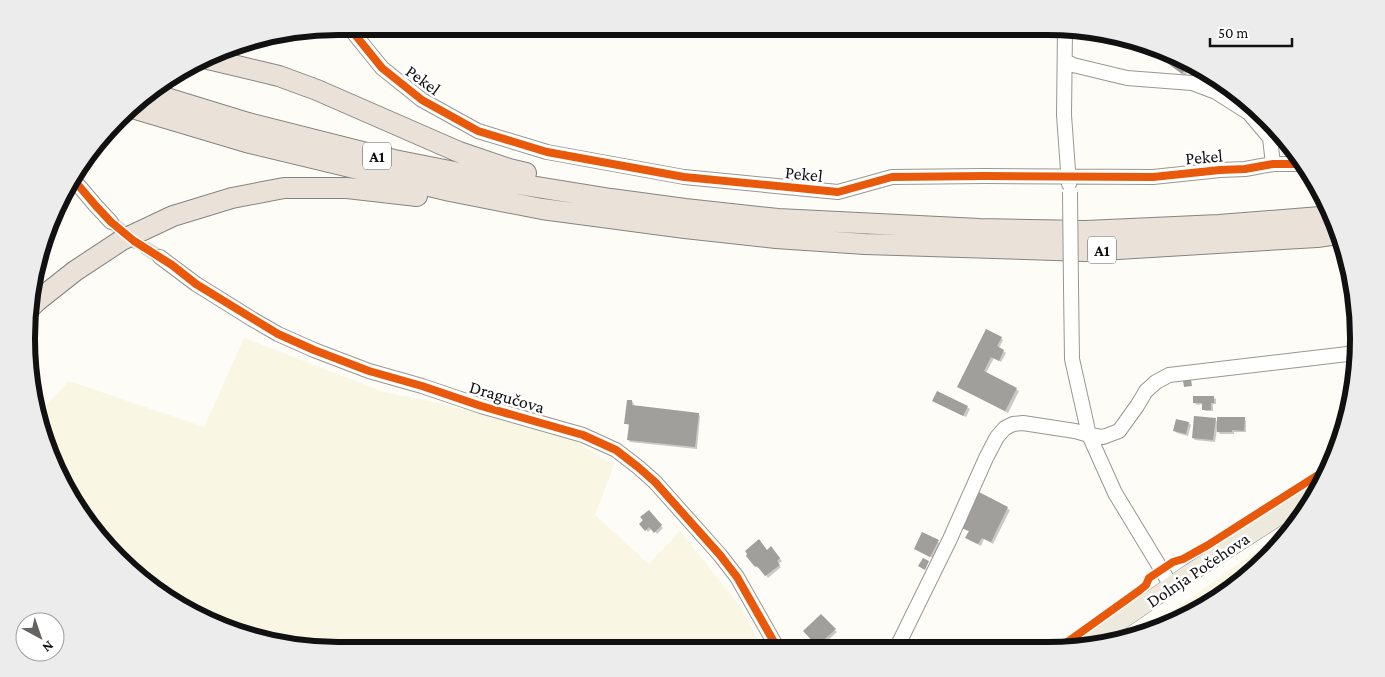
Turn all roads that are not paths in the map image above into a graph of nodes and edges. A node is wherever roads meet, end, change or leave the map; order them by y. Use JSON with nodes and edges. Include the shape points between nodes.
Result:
{"nodes":[{"id":1,"x":355,"y":35,"type":"edge"},
{"id":2,"x":1065,"y":36,"type":"edge"},
{"id":3,"x":216,"y":61,"type":"edge"},
{"id":4,"x":1066,"y":61,"type":"junction"},
{"id":5,"x":158,"y":95,"type":"edge"},
{"id":6,"x":138,"y":110,"type":"edge"},
{"id":7,"x":1274,"y":164,"type":"junction"},
{"id":8,"x":1294,"y":164,"type":"edge"},
{"id":9,"x":1068,"y":176,"type":"junction"},
{"id":10,"x":78,"y":184,"type":"edge"},
{"id":11,"x":611,"y":199,"type":"junction"},
{"id":12,"x":542,"y":209,"type":"junction"},
{"id":13,"x":1325,"y":217,"type":"edge"},
{"id":14,"x":111,"y":222,"type":"tunnel mouth"},
{"id":15,"x":1332,"y":235,"type":"edge"},
{"id":16,"x":160,"y":257,"type":"tunnel mouth"},
{"id":17,"x":38,"y":300,"type":"edge"},
{"id":18,"x":1349,"y":354,"type":"edge"},
{"id":19,"x":1089,"y":435,"type":"junction"},
{"id":20,"x":1302,"y":501,"type":"edge"},
{"id":21,"x":1172,"y":586,"type":"junction"},
{"id":22,"x":1097,"y":637,"type":"edge"},
{"id":23,"x":774,"y":642,"type":"edge"},
{"id":24,"x":899,"y":642,"type":"edge"}],
"edges":[{"from":1,"to":9,"type":"street","name":"Pekel","via":[[382,68],[422,100],[478,131],[547,152],[684,177],[838,192],[892,178]]},
{"from":2,"to":4,"type":"street"},
{"from":3,"to":11,"type":"highway","via":[[279,76],[458,152],[509,169],[589,187]]},
{"from":4,"to":7,"type":"street","via":[[1127,78],[1192,82],[1216,92],[1249,113],[1270,138]]},
{"from":4,"to":9,"type":"street","via":[[1064,115]]},
{"from":5,"to":11,"type":"highway","number":"A1","via":[[248,123],[394,160]]},
{"from":6,"to":12,"type":"highway","number":"A1","via":[[327,162]]},
{"from":7,"to":8,"type":"street","name":"Pekel"},
{"from":7,"to":9,"type":"street","name":"Pekel","via":[[1153,177]]},
{"from":9,"to":19,"type":"street","bridge":true,"via":[[1072,359]]},
{"from":10,"to":14,"type":"street"},
{"from":11,"to":13,"type":"highway","number":"A1","via":[[778,219],[979,229],[1086,231]]},
{"from":12,"to":15,"type":"highway","number":"A1","via":[[776,238],[977,248],[1085,251]]},
{"from":12,"to":17,"type":"highway","via":[[521,214],[391,192],[284,188],[232,198],[173,216],[122,240],[74,271]]},
{"from":16,"to":23,"type":"street","name":"Dragučova","via":[[252,319],[314,350],[369,371],[583,435],[616,450],[655,482],[720,555],[737,577]]},
{"from":18,"to":19,"type":"street","via":[[1169,375],[1146,391],[1119,431],[1103,437]]},
{"from":19,"to":21,"type":"street","via":[[1115,493]]},
{"from":19,"to":24,"type":"street","via":[[1023,423],[1005,428],[986,458]]},
{"from":20,"to":21,"type":"main road","name":"Dolnja Počehova"},
{"from":21,"to":22,"type":"main road","name":"Dolnja Počehova"}]}
